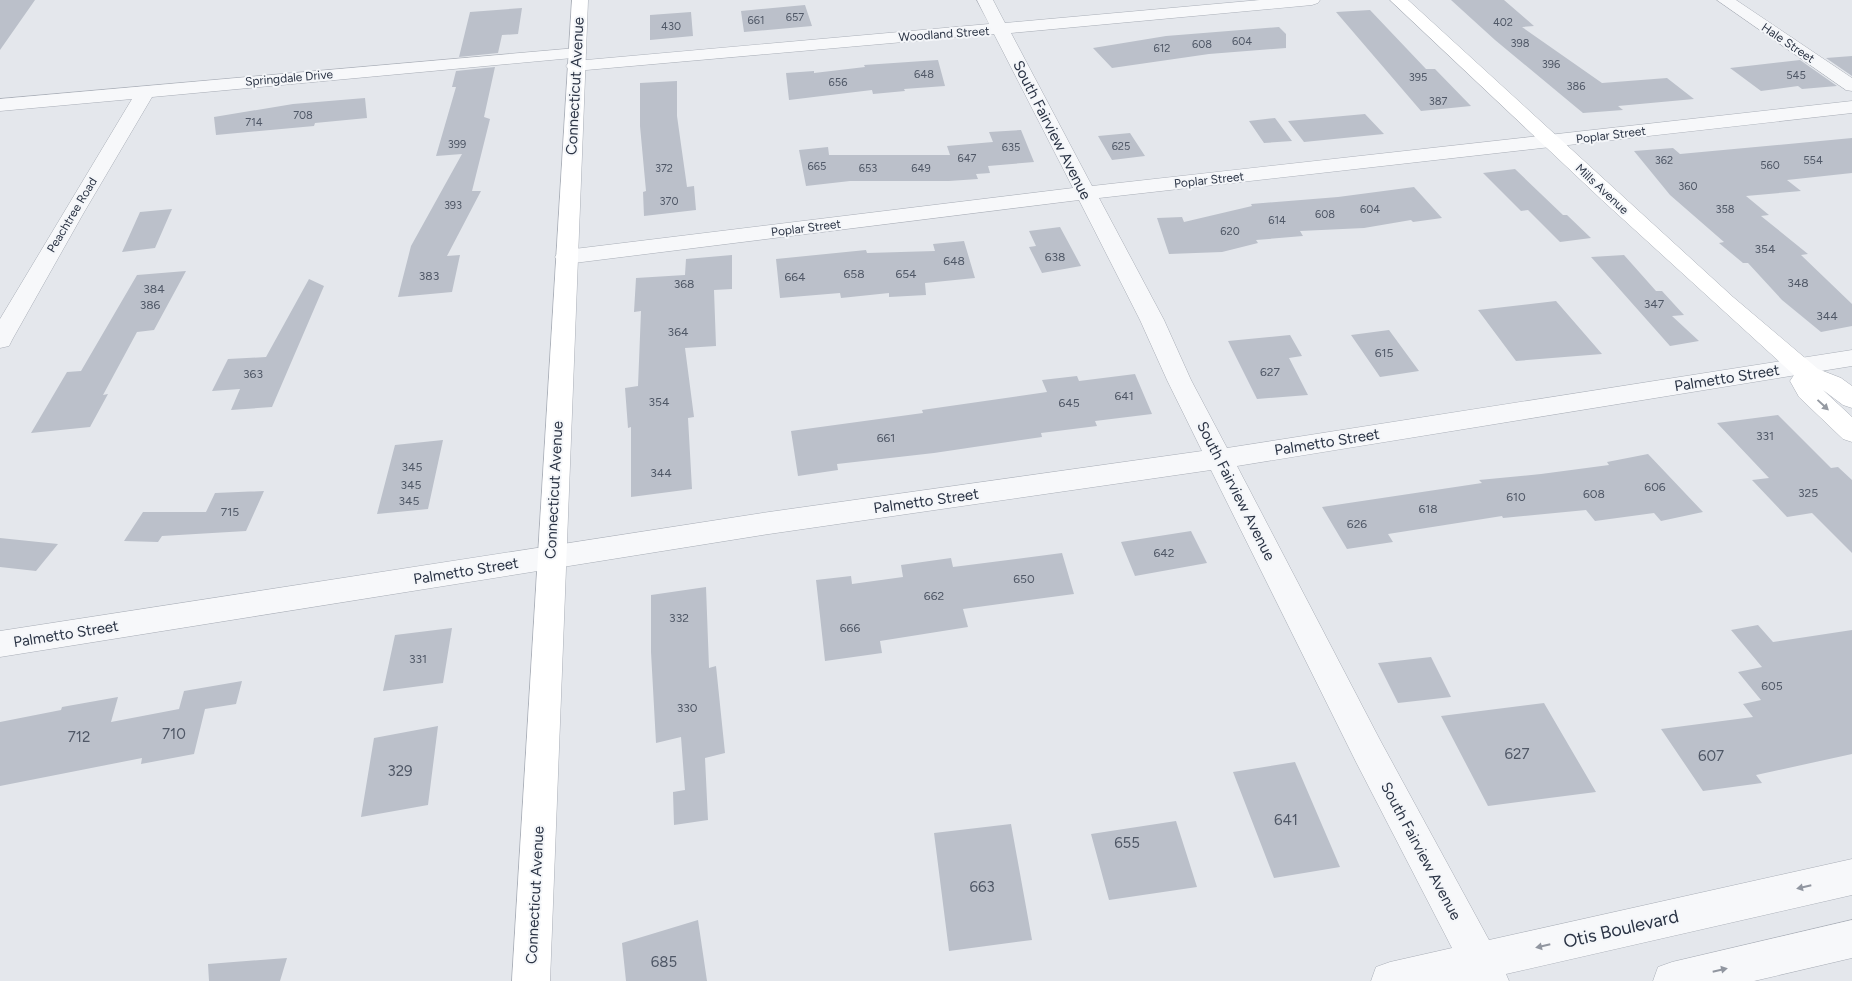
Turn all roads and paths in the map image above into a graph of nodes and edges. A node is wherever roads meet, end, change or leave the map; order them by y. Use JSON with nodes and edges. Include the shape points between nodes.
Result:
{"nodes":[{"id":1,"x":580,"y":0,"type":"edge"},
{"id":2,"x":984,"y":0,"type":"edge"},
{"id":3,"x":1312,"y":0,"type":"edge"},
{"id":4,"x":1398,"y":0,"type":"edge"},
{"id":5,"x":1724,"y":0,"type":"edge"},
{"id":6,"x":1000,"y":29,"type":"junction"},
{"id":7,"x":576,"y":59,"type":"junction"},
{"id":8,"x":1852,"y":86,"type":"edge"},
{"id":9,"x":146,"y":91,"type":"junction"},
{"id":10,"x":0,"y":105,"type":"edge"},
{"id":11,"x":1852,"y":107,"type":"edge"},
{"id":12,"x":1552,"y":142,"type":"junction"},
{"id":13,"x":1085,"y":193,"type":"junction"},
{"id":14,"x":566,"y":257,"type":"junction"},
{"id":15,"x":1,"y":335,"type":"edge"},
{"id":16,"x":1852,"y":358,"type":"edge"},
{"id":17,"x":1804,"y":371,"type":"junction"},
{"id":18,"x":1852,"y":399,"type":"edge"},
{"id":19,"x":1852,"y":432,"type":"edge"},
{"id":20,"x":1219,"y":458,"type":"junction"},
{"id":21,"x":551,"y":558,"type":"junction"},
{"id":22,"x":0,"y":644,"type":"edge"},
{"id":23,"x":1852,"y":877,"type":"edge"},
{"id":24,"x":1852,"y":939,"type":"edge"},
{"id":25,"x":1484,"y":971,"type":"edge"},
{"id":26,"x":531,"y":981,"type":"edge"},
{"id":27,"x":1390,"y":981,"type":"edge"},
{"id":28,"x":1672,"y":981,"type":"edge"}],
"edges":[{"from":1,"to":7,"type":"street","name":"Connecticut Avenue"},
{"from":2,"to":6,"type":"street","name":"South Fairview Avenue"},
{"from":3,"to":6,"type":"street","name":"Woodland Street"},
{"from":4,"to":12,"type":"street","name":"Mills Avenue"},
{"from":5,"to":8,"type":"street","name":"Hale Street"},
{"from":6,"to":7,"type":"street","name":"Woodland Street"},
{"from":6,"to":13,"type":"street","name":"South Fairview Avenue"},
{"from":7,"to":9,"type":"street","name":"Springdale Drive"},
{"from":7,"to":14,"type":"street","name":"Connecticut Avenue"},
{"from":9,"to":10,"type":"street","name":"Springdale Drive"},
{"from":9,"to":15,"type":"street","name":"Peachtree Road"},
{"from":11,"to":12,"type":"street","name":"Poplar Street"},
{"from":12,"to":13,"type":"street","name":"Poplar Street"},
{"from":12,"to":17,"type":"street","name":"Mills Avenue"},
{"from":13,"to":14,"type":"street","name":"Poplar Street"},
{"from":13,"to":20,"type":"street","name":"South Fairview Avenue"},
{"from":14,"to":21,"type":"street","name":"Connecticut Avenue"},
{"from":16,"to":17,"type":"street","name":"Palmetto Street"},
{"from":17,"to":18,"type":"street","name":"Mills Avenue","via":[[1832,384]]},
{"from":17,"to":19,"type":"street","one_way":true,"via":[[1808,391]]},
{"from":17,"to":20,"type":"street","name":"Palmetto Street"},
{"from":20,"to":21,"type":"street","name":"Palmetto Street"},
{"from":20,"to":25,"type":"street","name":"South Fairview Avenue"},
{"from":21,"to":22,"type":"street","name":"Palmetto Street"},
{"from":21,"to":26,"type":"street","name":"Connecticut Avenue"},
{"from":23,"to":25,"type":"street","name":"Otis Boulevard","one_way":true},
{"from":28,"to":24,"type":"street","one_way":true},
{"from":25,"to":27,"type":"street","name":"Otis Boulevard"}]}
